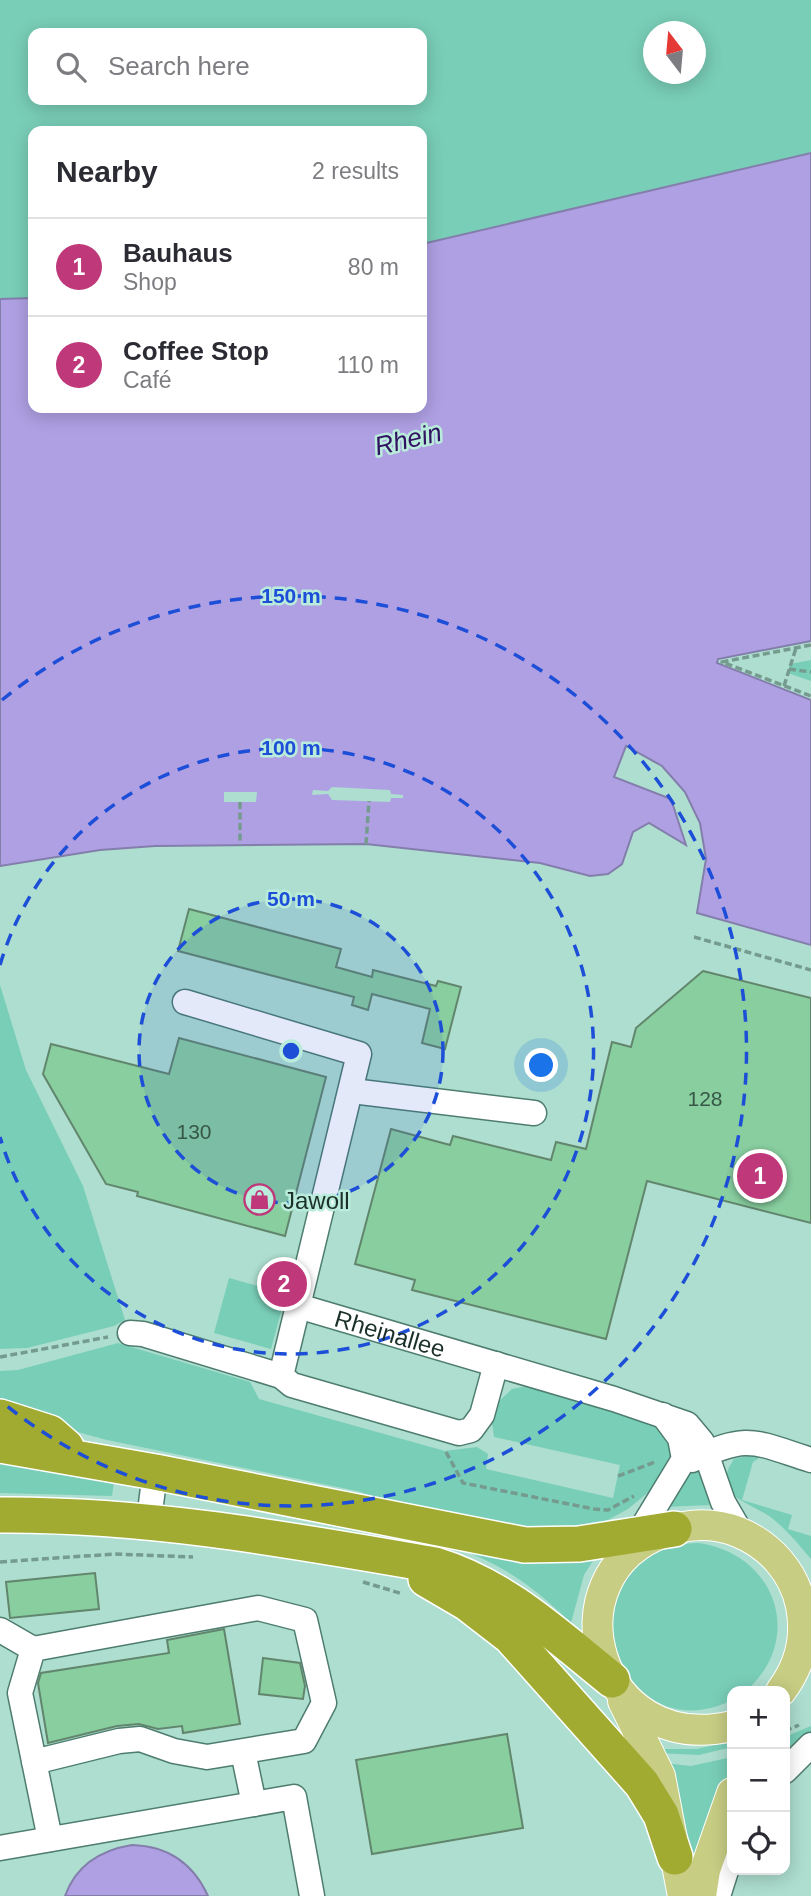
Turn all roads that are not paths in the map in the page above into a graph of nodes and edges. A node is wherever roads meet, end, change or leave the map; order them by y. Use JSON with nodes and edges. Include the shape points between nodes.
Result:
{"nodes":[{"id":1,"x":186,"y":1002,"type":"dead end"},
{"id":2,"x":352,"y":1091,"type":"junction"},
{"id":3,"x":534,"y":1113,"type":"dead end"},
{"id":4,"x":298,"y":1306,"type":"junction"},
{"id":5,"x":130,"y":1333,"type":"road end"},
{"id":6,"x":496,"y":1364,"type":"junction"},
{"id":7,"x":281,"y":1377,"type":"junction"},
{"id":8,"x":663,"y":1415,"type":"junction"},
{"id":9,"x":0,"y":1418,"type":"edge"},
{"id":10,"x":0,"y":1446,"type":"edge"},
{"id":11,"x":707,"y":1453,"type":"junction"},
{"id":12,"x":73,"y":1459,"type":"junction"},
{"id":13,"x":811,"y":1460,"type":"edge"},
{"id":14,"x":683,"y":1465,"type":"junction"},
{"id":15,"x":155,"y":1472,"type":"junction"},
{"id":16,"x":5,"y":1516,"type":"edge"},
{"id":17,"x":149,"y":1521,"type":"junction"},
{"id":18,"x":674,"y":1529,"type":"joint"},
{"id":19,"x":741,"y":1534,"type":"junction"},
{"id":20,"x":629,"y":1549,"type":"junction"},
{"id":21,"x":347,"y":1564,"type":"junction"},
{"id":22,"x":800,"y":1581,"type":"edge"},
{"id":23,"x":0,"y":1630,"type":"edge"},
{"id":24,"x":33,"y":1649,"type":"junction"},
{"id":25,"x":614,"y":1684,"type":"junction"},
{"id":26,"x":786,"y":1686,"type":"edge"},
{"id":27,"x":811,"y":1687,"type":"edge"},
{"id":28,"x":790,"y":1691,"type":"edge"},
{"id":29,"x":727,"y":1727,"type":"edge"},
{"id":30,"x":811,"y":1745,"type":"edge"},
{"id":31,"x":243,"y":1752,"type":"junction"},
{"id":32,"x":34,"y":1762,"type":"junction"},
{"id":33,"x":790,"y":1766,"type":"edge"},
{"id":34,"x":254,"y":1804,"type":"junction"},
{"id":35,"x":727,"y":1807,"type":"edge"},
{"id":36,"x":50,"y":1839,"type":"junction"},
{"id":37,"x":0,"y":1848,"type":"edge"},
{"id":38,"x":675,"y":1857,"type":"junction"},
{"id":39,"x":727,"y":1868,"type":"edge"},
{"id":40,"x":312,"y":1896,"type":"edge"},
{"id":41,"x":683,"y":1896,"type":"edge"},
{"id":42,"x":701,"y":1896,"type":"edge"},
{"id":43,"x":718,"y":1896,"type":"edge"}],
"edges":[{"from":1,"to":2,"type":"street","via":[[353,1050],[359,1060]]},
{"from":2,"to":3,"type":"street"},
{"from":2,"to":4,"type":"street"},
{"from":4,"to":6,"type":"street","name":"Rheinallee"},
{"from":4,"to":7,"type":"street"},
{"from":5,"to":7,"type":"street"},
{"from":6,"to":7,"type":"street","via":[[482,1415],[471,1430],[459,1433],[292,1385]]},
{"from":6,"to":8,"type":"street","name":"Rheinallee"},
{"from":8,"to":11,"type":"street","name":"Rheinallee","via":[[693,1428]]},
{"from":8,"to":14,"type":"street","via":[[680,1438]]},
{"from":9,"to":12,"type":"highway","via":[[50,1433]]},
{"from":10,"to":12,"type":"highway"},
{"from":11,"to":13,"type":"street","via":[[744,1441]]},
{"from":11,"to":14,"type":"street"},
{"from":11,"to":19,"type":"street","name":"Rheinallee","via":[[723,1502]]},
{"from":12,"to":15,"type":"highway"},
{"from":14,"to":20,"type":"street"},
{"from":15,"to":17,"type":"street"},
{"from":15,"to":20,"type":"highway","via":[[525,1545]]},
{"from":16,"to":17,"type":"highway"},
{"from":17,"to":21,"type":"highway"},
{"from":18,"to":19,"type":"main road","via":[[708,1525]]},
{"from":18,"to":20,"type":"highway"},
{"from":19,"to":22,"type":"main road","via":[[769,1551]]},
{"from":20,"to":25,"type":"main road","via":[[604,1591],[598,1618],[599,1646]]},
{"from":21,"to":25,"type":"highway","via":[[435,1565],[464,1574],[509,1599]]},
{"from":21,"to":38,"type":"highway","via":[[393,1565],[443,1588],[511,1637],[642,1784],[661,1815]]},
{"from":22,"to":26,"type":"main road","via":[[804,1630],[799,1657]]},
{"from":23,"to":24,"type":"street"},
{"from":24,"to":31,"type":"street","via":[[258,1608],[305,1620],[324,1703],[304,1741]]},
{"from":24,"to":32,"type":"street","via":[[20,1693]]},
{"from":25,"to":29,"type":"main road","via":[[637,1709],[669,1726],[704,1731]]},
{"from":25,"to":38,"type":"main road","via":[[660,1776]]},
{"from":27,"to":28,"type":"main road"},
{"from":30,"to":33,"type":"street"},
{"from":31,"to":32,"type":"street","via":[[207,1757],[140,1739]]},
{"from":31,"to":34,"type":"street"},
{"from":32,"to":36,"type":"street"},
{"from":34,"to":36,"type":"street"},
{"from":34,"to":40,"type":"street","via":[[294,1797]]},
{"from":35,"to":42,"type":"main road"},
{"from":36,"to":37,"type":"street"},
{"from":38,"to":41,"type":"main road"},
{"from":39,"to":43,"type":"street"}]}
